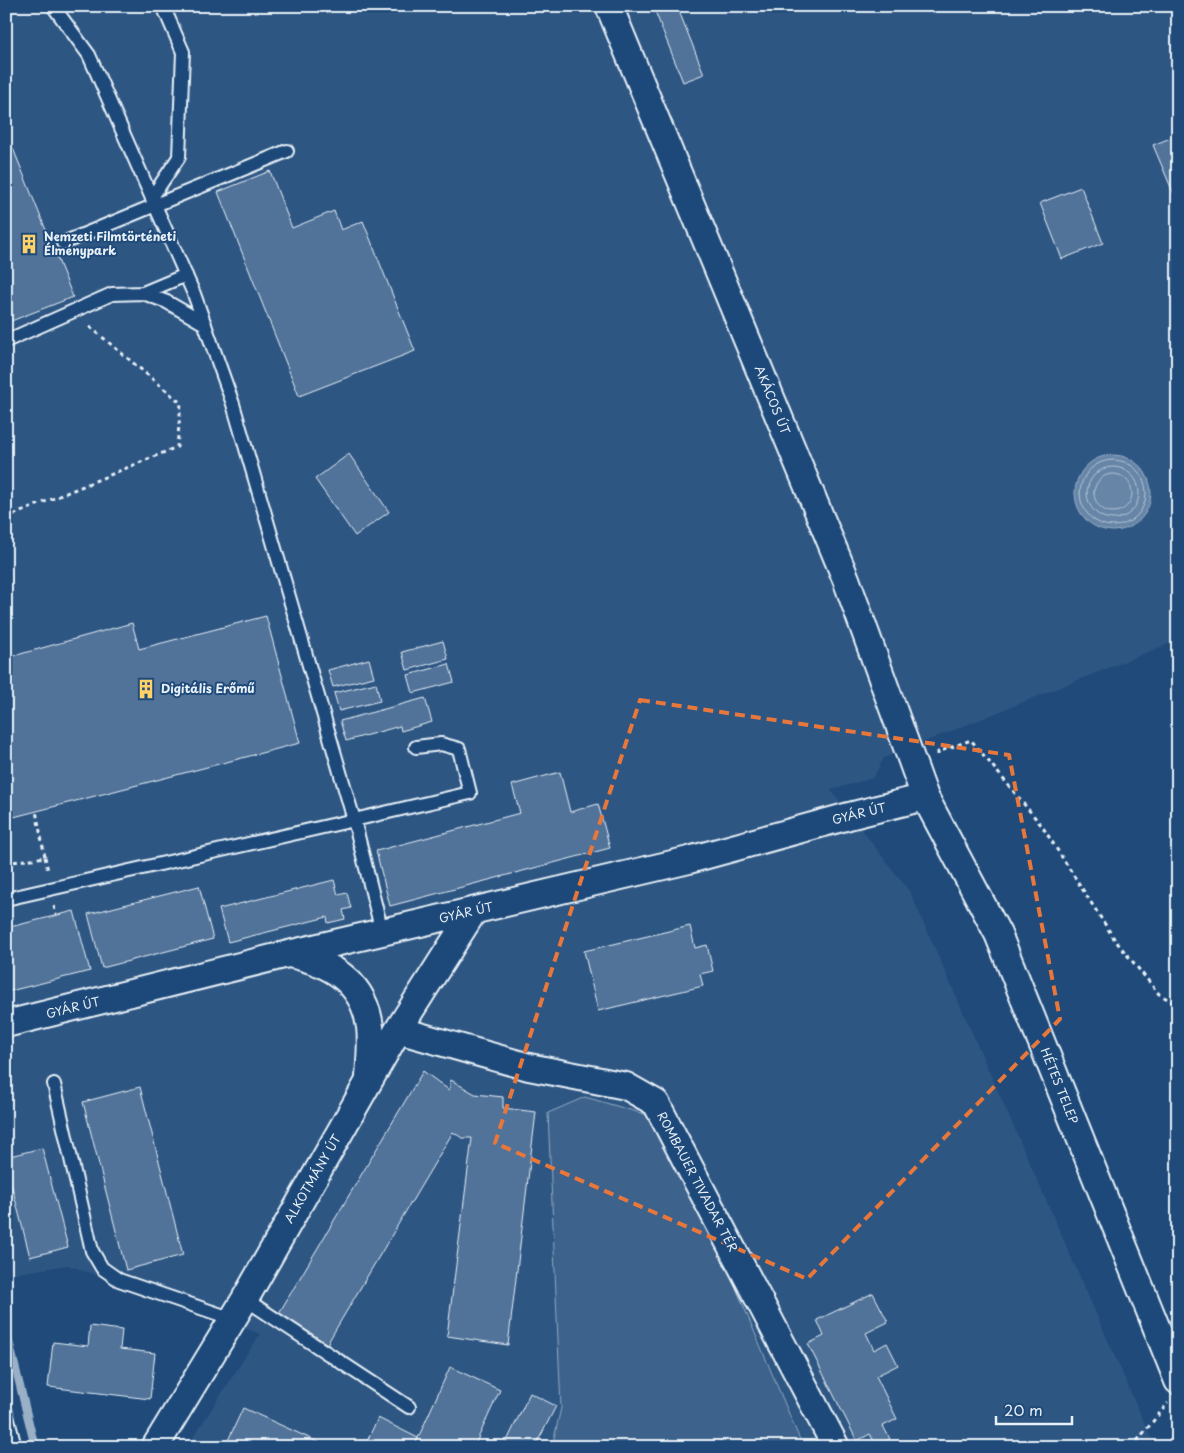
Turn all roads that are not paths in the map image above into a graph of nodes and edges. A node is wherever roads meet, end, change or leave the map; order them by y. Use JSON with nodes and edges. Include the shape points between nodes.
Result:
{"nodes":[{"id":1,"x":53,"y":6,"type":"edge"},
{"id":2,"x":162,"y":6,"type":"edge"},
{"id":3,"x":609,"y":6,"type":"edge"},
{"id":4,"x":287,"y":152,"type":"dead end"},
{"id":5,"x":154,"y":201,"type":"junction"},
{"id":6,"x":64,"y":243,"type":"dead end"},
{"id":7,"x":186,"y":275,"type":"junction"},
{"id":8,"x":143,"y":293,"type":"junction"},
{"id":9,"x":205,"y":324,"type":"junction"},
{"id":10,"x":6,"y":341,"type":"edge"},
{"id":11,"x":416,"y":747,"type":"dead end"},
{"id":12,"x":925,"y":797,"type":"junction"},
{"id":13,"x":354,"y":820,"type":"junction"},
{"id":14,"x":6,"y":899,"type":"edge"},
{"id":15,"x":473,"y":912,"type":"junction"},
{"id":16,"x":382,"y":932,"type":"junction"},
{"id":17,"x":288,"y":954,"type":"junction"},
{"id":18,"x":6,"y":1024,"type":"edge"},
{"id":19,"x":398,"y":1030,"type":"junction"},
{"id":20,"x":369,"y":1080,"type":"junction"},
{"id":21,"x":54,"y":1084,"type":"dead end"},
{"id":22,"x":239,"y":1309,"type":"junction"},
{"id":23,"x":1175,"y":1390,"type":"edge"},
{"id":24,"x":409,"y":1407,"type":"dead end"},
{"id":25,"x":6,"y":1412,"type":"edge"},
{"id":26,"x":15,"y":1447,"type":"edge"},
{"id":27,"x":155,"y":1447,"type":"edge"},
{"id":28,"x":836,"y":1447,"type":"edge"}],
"edges":[{"from":1,"to":5,"type":"lane","via":[[89,55]]},
{"from":2,"to":5,"type":"lane","via":[[183,52],[179,157]]},
{"from":3,"to":12,"type":"street","name":"AKÁCOS ÚT","via":[[846,578]]},
{"from":4,"to":5,"type":"lane"},
{"from":5,"to":6,"type":"lane"},
{"from":5,"to":7,"type":"lane"},
{"from":7,"to":8,"type":"lane"},
{"from":7,"to":9,"type":"lane"},
{"from":8,"to":9,"type":"lane","via":[[167,302]]},
{"from":8,"to":10,"type":"lane","via":[[112,294]]},
{"from":9,"to":13,"type":"lane","via":[[233,404]]},
{"from":11,"to":13,"type":"lane","via":[[442,744],[458,749],[470,793]]},
{"from":12,"to":15,"type":"street","name":"GYÁR ÚT","via":[[688,860]]},
{"from":12,"to":23,"type":"street","name":"HÉTES TELEP","via":[[998,934]]},
{"from":13,"to":14,"type":"lane"},
{"from":13,"to":16,"type":"lane"},
{"from":15,"to":16,"type":"street","name":"GYÁR ÚT"},
{"from":15,"to":19,"type":"street","name":"ALKOTMÁNY ÚT"},
{"from":16,"to":17,"type":"street","name":"GYÁR ÚT"},
{"from":17,"to":18,"type":"street","name":"GYÁR ÚT"},
{"from":17,"to":20,"type":"street","via":[[311,958],[342,974],[360,998],[370,1026]]},
{"from":19,"to":20,"type":"street","name":"ALKOTMÁNY ÚT"},
{"from":19,"to":28,"type":"street","name":"ROMBAUER TIVADAR TÉR","via":[[529,1067],[626,1086],[656,1102]]},
{"from":20,"to":22,"type":"street","name":"ALKOTMÁNY ÚT"},
{"from":21,"to":22,"type":"lane","via":[[92,1251],[102,1268],[119,1280]]},
{"from":22,"to":24,"type":"lane"},
{"from":22,"to":27,"type":"street","name":"ALKOTMÁNY ÚT"},
{"from":25,"to":26,"type":"lane"}]}
